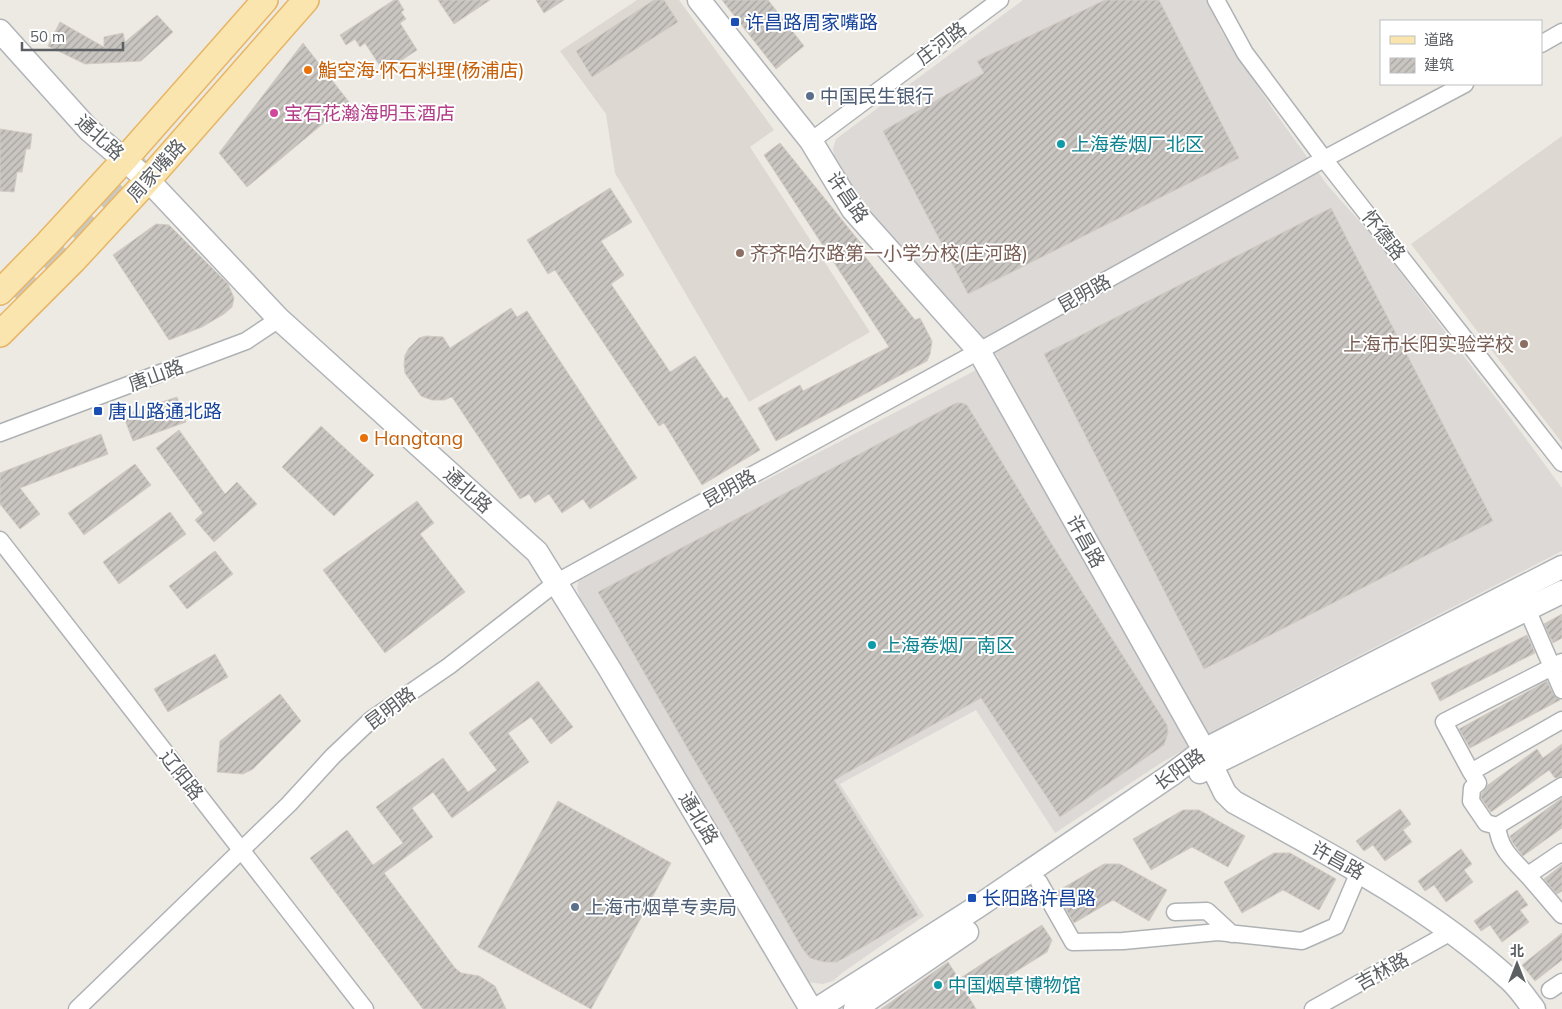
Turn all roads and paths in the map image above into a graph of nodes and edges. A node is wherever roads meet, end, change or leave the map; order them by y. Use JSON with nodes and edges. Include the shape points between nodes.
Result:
{"nodes":[{"id":1,"x":265,"y":0,"type":"edge"},
{"id":2,"x":306,"y":0,"type":"edge"},
{"id":3,"x":698,"y":0,"type":"edge"},
{"id":4,"x":1000,"y":0,"type":"edge"},
{"id":5,"x":1216,"y":0,"type":"edge"},
{"id":6,"x":0,"y":31,"type":"edge"},
{"id":7,"x":1562,"y":32,"type":"edge"},
{"id":8,"x":1542,"y":43,"type":"edge"},
{"id":9,"x":1463,"y":85,"type":"edge"},
{"id":10,"x":811,"y":141,"type":"junction"},
{"id":11,"x":125,"y":159,"type":"junction"},
{"id":12,"x":1324,"y":159,"type":"junction"},
{"id":13,"x":148,"y":180,"type":"junction"},
{"id":14,"x":0,"y":292,"type":"edge"},
{"id":15,"x":279,"y":319,"type":"junction"},
{"id":16,"x":0,"y":334,"type":"edge"},
{"id":17,"x":979,"y":351,"type":"junction"},
{"id":18,"x":0,"y":432,"type":"edge"},
{"id":19,"x":1562,"y":462,"type":"edge"},
{"id":20,"x":0,"y":540,"type":"edge"},
{"id":21,"x":1562,"y":568,"type":"edge"},
{"id":22,"x":557,"y":582,"type":"junction"},
{"id":23,"x":1562,"y":592,"type":"edge"},
{"id":24,"x":1527,"y":609,"type":"junction"},
{"id":25,"x":1557,"y":664,"type":"edge"},
{"id":26,"x":1562,"y":690,"type":"edge"},
{"id":27,"x":1562,"y":720,"type":"edge"},
{"id":28,"x":1207,"y":757,"type":"junction"},
{"id":29,"x":1471,"y":772,"type":"junction"},
{"id":30,"x":1562,"y":786,"type":"edge"},
{"id":31,"x":1497,"y":826,"type":"junction"},
{"id":32,"x":241,"y":851,"type":"junction"},
{"id":33,"x":1562,"y":852,"type":"edge"},
{"id":34,"x":1359,"y":872,"type":"junction"},
{"id":35,"x":1528,"y":875,"type":"junction"},
{"id":36,"x":1039,"y":882,"type":"junction"},
{"id":37,"x":1176,"y":912,"type":"dead end"},
{"id":38,"x":1562,"y":916,"type":"edge"},
{"id":39,"x":1451,"y":932,"type":"junction"},
{"id":40,"x":1232,"y":934,"type":"junction"},
{"id":41,"x":77,"y":1009,"type":"edge"},
{"id":42,"x":365,"y":1009,"type":"edge"},
{"id":43,"x":811,"y":1009,"type":"edge"},
{"id":44,"x":818,"y":1009,"type":"edge"},
{"id":45,"x":855,"y":1009,"type":"edge"},
{"id":46,"x":1313,"y":1009,"type":"edge"},
{"id":47,"x":1534,"y":1009,"type":"edge"}],
"edges":[{"from":1,"to":11,"type":"main road","name":"周家嘴路"},
{"from":2,"to":13,"type":"main road","name":"周家嘴路"},
{"from":3,"to":10,"type":"street","name":"许昌路"},
{"from":4,"to":10,"type":"street","name":"庄河路"},
{"from":5,"to":12,"type":"street","name":"怀德路","via":[[1245,53]]},
{"from":6,"to":11,"type":"street","name":"通北路","via":[[89,130]]},
{"from":7,"to":8,"type":"street"},
{"from":9,"to":12,"type":"street","name":"昆明路"},
{"from":10,"to":17,"type":"street","name":"许昌路","via":[[853,210]]},
{"from":11,"to":13,"type":"street","name":"通北路"},
{"from":11,"to":14,"type":"main road","name":"周家嘴路"},
{"from":12,"to":17,"type":"street","name":"昆明路"},
{"from":12,"to":19,"type":"street","name":"怀德路"},
{"from":13,"to":15,"type":"street","name":"通北路"},
{"from":13,"to":16,"type":"main road","name":"周家嘴路"},
{"from":15,"to":18,"type":"street","name":"唐山路","via":[[246,341]]},
{"from":15,"to":22,"type":"street","name":"通北路","via":[[537,552]]},
{"from":17,"to":22,"type":"street","name":"昆明路"},
{"from":17,"to":28,"type":"street","name":"许昌路"},
{"from":20,"to":32,"type":"street","name":"辽阳路"},
{"from":21,"to":28,"type":"street","name":"长阳路"},
{"from":22,"to":32,"type":"street","name":"昆明路","via":[[449,666],[372,719]]},
{"from":22,"to":43,"type":"street","name":"通北路"},
{"from":23,"to":24,"type":"street","name":"长阳路"},
{"from":24,"to":25,"type":"street"},
{"from":24,"to":28,"type":"street","name":"长阳路"},
{"from":25,"to":26,"type":"street"},
{"from":25,"to":29,"type":"street","via":[[1444,722]]},
{"from":27,"to":29,"type":"street"},
{"from":28,"to":34,"type":"street","name":"许昌路","via":[[1225,793],[1234,802]]},
{"from":28,"to":36,"type":"street","name":"长阳路"},
{"from":28,"to":44,"type":"street","name":"长阳路","via":[[1171,775],[978,907]]},
{"from":29,"to":31,"type":"street","via":[[1478,783],[1472,788],[1471,801],[1486,823]]},
{"from":30,"to":31,"type":"street"},
{"from":31,"to":35,"type":"street","via":[[1498,839],[1510,858]]},
{"from":32,"to":41,"type":"street","name":"昆明路"},
{"from":32,"to":42,"type":"street","name":"辽阳路"},
{"from":33,"to":35,"type":"street"},
{"from":34,"to":39,"type":"street","name":"许昌路"},
{"from":34,"to":40,"type":"street","via":[[1336,926],[1302,942]]},
{"from":35,"to":38,"type":"street"},
{"from":36,"to":40,"type":"street","via":[[1073,942],[1123,942],[1218,932]]},
{"from":36,"to":45,"type":"street","name":"长阳路"},
{"from":37,"to":40,"type":"street","via":[[1207,911]]},
{"from":39,"to":46,"type":"street","name":"吉林路"},
{"from":39,"to":47,"type":"street","name":"许昌路","via":[[1511,981]]}]}
